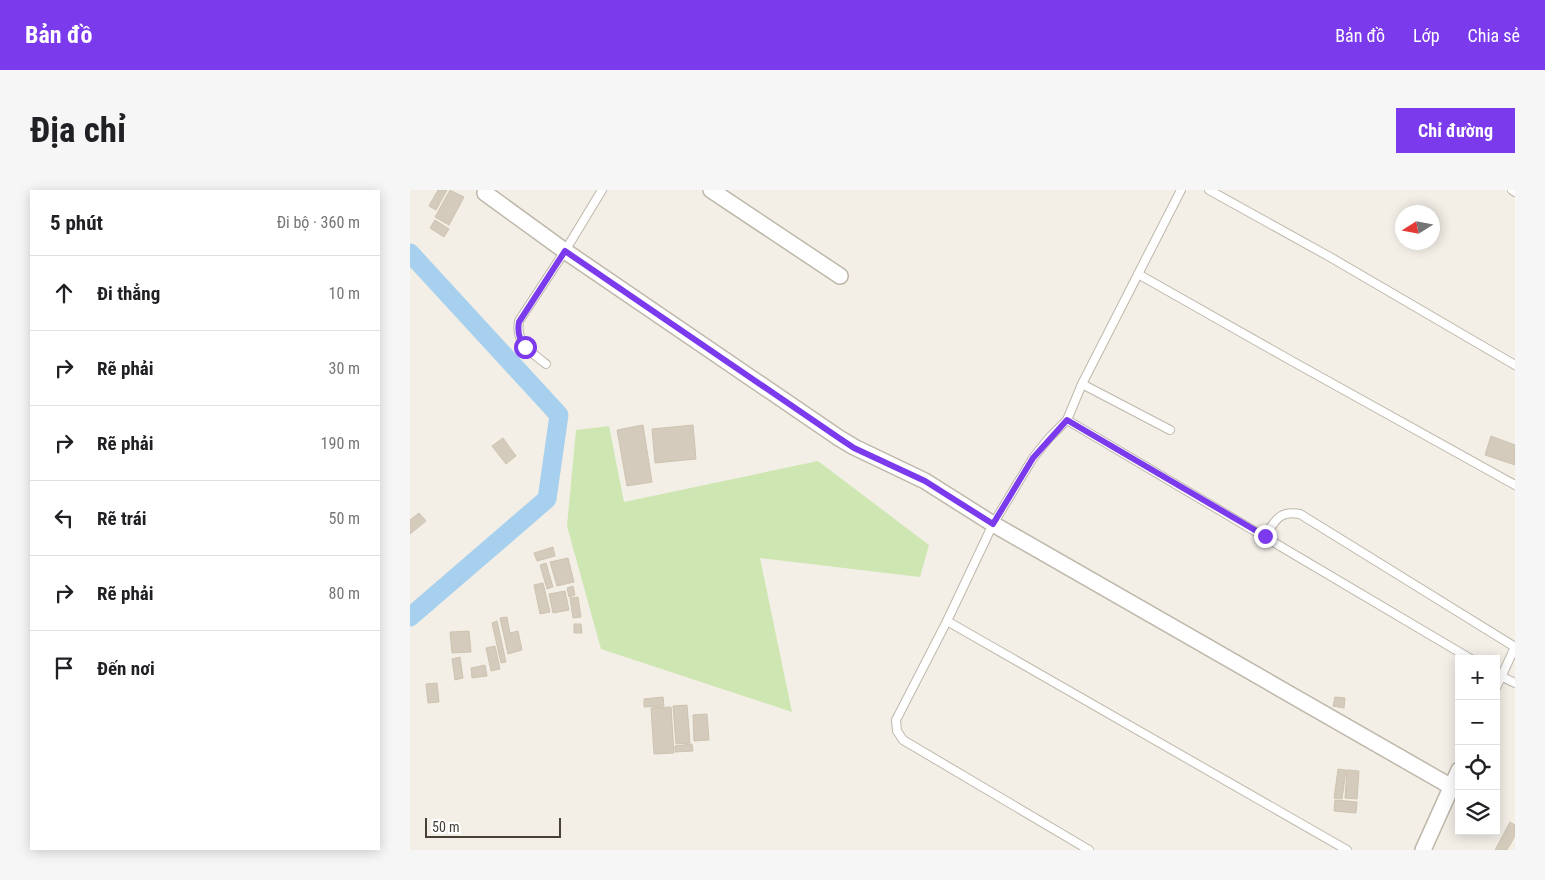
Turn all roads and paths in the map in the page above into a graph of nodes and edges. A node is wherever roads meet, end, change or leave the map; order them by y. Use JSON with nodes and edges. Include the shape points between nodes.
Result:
{"nodes":[{"id":1,"x":602,"y":190,"type":"edge"},
{"id":2,"x":711,"y":190,"type":"edge"},
{"id":3,"x":1180,"y":190,"type":"edge"},
{"id":4,"x":1209,"y":190,"type":"edge"},
{"id":5,"x":485,"y":193,"type":"dead end"},
{"id":6,"x":565,"y":251,"type":"junction"},
{"id":7,"x":1138,"y":274,"type":"junction"},
{"id":8,"x":840,"y":276,"type":"dead end"},
{"id":9,"x":546,"y":364,"type":"dead end"},
{"id":10,"x":1515,"y":365,"type":"edge"},
{"id":11,"x":1082,"y":384,"type":"junction"},
{"id":12,"x":1067,"y":420,"type":"junction"},
{"id":13,"x":1170,"y":430,"type":"dead end"},
{"id":14,"x":1515,"y":485,"type":"edge"},
{"id":15,"x":993,"y":524,"type":"junction"},
{"id":16,"x":1265,"y":536,"type":"junction"},
{"id":17,"x":947,"y":621,"type":"junction"},
{"id":18,"x":1515,"y":647,"type":"edge"},
{"id":19,"x":1464,"y":655,"type":"edge"},
{"id":20,"x":1500,"y":673,"type":"edge"},
{"id":21,"x":1500,"y":676,"type":"edge"},
{"id":22,"x":1515,"y":683,"type":"edge"},
{"id":23,"x":1455,"y":777,"type":"edge"},
{"id":24,"x":1450,"y":786,"type":"junction"},
{"id":25,"x":1089,"y":850,"type":"edge"},
{"id":26,"x":1347,"y":850,"type":"edge"},
{"id":27,"x":1423,"y":850,"type":"edge"}],
"edges":[{"from":1,"to":6,"type":"lane"},
{"from":2,"to":8,"type":"street"},
{"from":3,"to":7,"type":"lane"},
{"from":4,"to":10,"type":"lane"},
{"from":5,"to":6,"type":"street"},
{"from":6,"to":9,"type":"lane","via":[[519,322],[520,339],[525,347]]},
{"from":6,"to":15,"type":"street","via":[[854,448],[925,481]]},
{"from":7,"to":11,"type":"lane"},
{"from":7,"to":14,"type":"lane"},
{"from":11,"to":12,"type":"lane"},
{"from":11,"to":13,"type":"lane"},
{"from":12,"to":15,"type":"lane","via":[[1033,458]]},
{"from":12,"to":16,"type":"lane"},
{"from":15,"to":17,"type":"lane"},
{"from":15,"to":24,"type":"street"},
{"from":16,"to":18,"type":"lane","via":[[1283,514],[1300,514]]},
{"from":16,"to":19,"type":"lane"},
{"from":17,"to":25,"type":"lane","via":[[896,720],[903,740]]},
{"from":17,"to":26,"type":"lane"},
{"from":18,"to":20,"type":"lane"},
{"from":21,"to":22,"type":"lane"},
{"from":23,"to":24,"type":"street"},
{"from":24,"to":27,"type":"street"}]}
